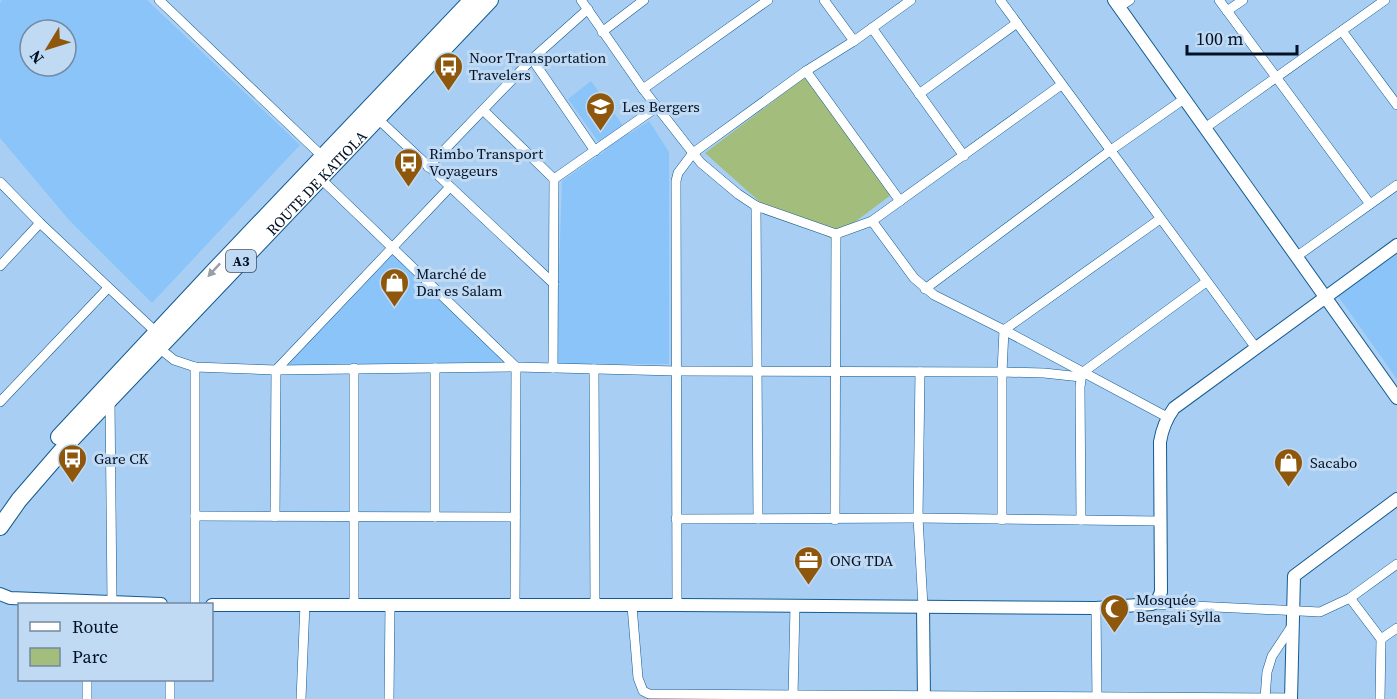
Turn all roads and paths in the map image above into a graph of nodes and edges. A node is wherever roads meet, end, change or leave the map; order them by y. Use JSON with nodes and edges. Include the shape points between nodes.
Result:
{"nodes":[{"id":1,"x":159,"y":0,"type":"edge"},
{"id":2,"x":472,"y":0,"type":"edge"},
{"id":3,"x":490,"y":0,"type":"edge"},
{"id":4,"x":581,"y":0,"type":"edge"},
{"id":5,"x":644,"y":0,"type":"edge"},
{"id":6,"x":768,"y":0,"type":"edge"},
{"id":7,"x":824,"y":0,"type":"edge"},
{"id":8,"x":911,"y":0,"type":"edge"},
{"id":9,"x":1000,"y":0,"type":"edge"},
{"id":10,"x":1130,"y":0,"type":"edge"},
{"id":11,"x":1219,"y":0,"type":"edge"},
{"id":12,"x":1243,"y":0,"type":"edge"},
{"id":13,"x":1385,"y":0,"type":"edge"},
{"id":14,"x":1117,"y":4,"type":"edge"},
{"id":15,"x":588,"y":9,"type":"junction"},
{"id":16,"x":1227,"y":11,"type":"junction"},
{"id":17,"x":1017,"y":23,"type":"junction"},
{"id":18,"x":872,"y":28,"type":"junction"},
{"id":19,"x":1342,"y":31,"type":"junction"},
{"id":20,"x":602,"y":32,"type":"junction"},
{"id":21,"x":854,"y":41,"type":"junction"},
{"id":22,"x":532,"y":59,"type":"junction"},
{"id":23,"x":806,"y":71,"type":"junction"},
{"id":24,"x":1276,"y":77,"type":"junction"},
{"id":25,"x":1397,"y":85,"type":"edge"},
{"id":26,"x":1061,"y":86,"type":"junction"},
{"id":27,"x":643,"y":89,"type":"junction"},
{"id":28,"x":1387,"y":92,"type":"junction"},
{"id":29,"x":919,"y":94,"type":"junction"},
{"id":30,"x":1184,"y":99,"type":"junction"},
{"id":31,"x":1397,"y":105,"type":"edge"},
{"id":32,"x":657,"y":107,"type":"junction"},
{"id":33,"x":483,"y":110,"type":"junction"},
{"id":34,"x":377,"y":118,"type":"junction"},
{"id":35,"x":1205,"y":128,"type":"junction"},
{"id":36,"x":1111,"y":150,"type":"junction"},
{"id":37,"x":595,"y":151,"type":"junction"},
{"id":38,"x":693,"y":153,"type":"junction"},
{"id":39,"x":964,"y":156,"type":"junction"},
{"id":40,"x":323,"y":157,"type":"junction"},
{"id":41,"x":428,"y":167,"type":"junction"},
{"id":42,"x":320,"y":178,"type":"junction"},
{"id":43,"x":554,"y":179,"type":"junction"},
{"id":44,"x":0,"y":182,"type":"edge"},
{"id":45,"x":1397,"y":185,"type":"edge"},
{"id":46,"x":450,"y":188,"type":"junction"},
{"id":47,"x":900,"y":201,"type":"junction"},
{"id":48,"x":1370,"y":204,"type":"junction"},
{"id":49,"x":756,"y":206,"type":"junction"},
{"id":50,"x":1160,"y":219,"type":"junction"},
{"id":51,"x":872,"y":222,"type":"junction"},
{"id":52,"x":40,"y":223,"type":"junction"},
{"id":53,"x":836,"y":234,"type":"junction"},
{"id":54,"x":1397,"y":245,"type":"edge"},
{"id":55,"x":393,"y":247,"type":"junction"},
{"id":56,"x":1296,"y":256,"type":"junction"},
{"id":57,"x":0,"y":266,"type":"edge"},
{"id":58,"x":1206,"y":282,"type":"junction"},
{"id":59,"x":554,"y":284,"type":"junction"},
{"id":60,"x":108,"y":288,"type":"junction"},
{"id":61,"x":925,"y":289,"type":"junction"},
{"id":62,"x":1325,"y":297,"type":"junction"},
{"id":63,"x":1004,"y":330,"type":"junction"},
{"id":64,"x":158,"y":340,"type":"junction"},
{"id":65,"x":1256,"y":348,"type":"junction"},
{"id":66,"x":195,"y":367,"type":"junction"},
{"id":67,"x":516,"y":367,"type":"junction"},
{"id":68,"x":354,"y":368,"type":"junction"},
{"id":69,"x":435,"y":368,"type":"junction"},
{"id":70,"x":553,"y":368,"type":"junction"},
{"id":71,"x":594,"y":369,"type":"junction"},
{"id":72,"x":276,"y":370,"type":"junction"},
{"id":73,"x":676,"y":371,"type":"junction"},
{"id":74,"x":758,"y":371,"type":"junction"},
{"id":75,"x":834,"y":372,"type":"junction"},
{"id":76,"x":920,"y":372,"type":"junction"},
{"id":77,"x":1002,"y":372,"type":"junction"},
{"id":78,"x":1082,"y":375,"type":"junction"},
{"id":79,"x":1397,"y":398,"type":"edge"},
{"id":80,"x":110,"y":399,"type":"junction"},
{"id":81,"x":0,"y":402,"type":"edge"},
{"id":82,"x":1167,"y":417,"type":"junction"},
{"id":83,"x":1397,"y":499,"type":"edge"},
{"id":84,"x":0,"y":510,"type":"edge"},
{"id":85,"x":195,"y":516,"type":"junction"},
{"id":86,"x":274,"y":517,"type":"junction"},
{"id":87,"x":354,"y":517,"type":"junction"},
{"id":88,"x":435,"y":517,"type":"junction"},
{"id":89,"x":515,"y":517,"type":"junction"},
{"id":90,"x":918,"y":518,"type":"junction"},
{"id":91,"x":676,"y":519,"type":"junction"},
{"id":92,"x":758,"y":519,"type":"junction"},
{"id":93,"x":835,"y":519,"type":"junction"},
{"id":94,"x":1002,"y":520,"type":"junction"},
{"id":95,"x":1081,"y":520,"type":"junction"},
{"id":96,"x":1160,"y":520,"type":"junction"},
{"id":97,"x":0,"y":528,"type":"edge"},
{"id":98,"x":1397,"y":564,"type":"edge"},
{"id":99,"x":0,"y":594,"type":"edge"},
{"id":100,"x":1350,"y":598,"type":"junction"},
{"id":101,"x":112,"y":602,"type":"junction"},
{"id":102,"x":87,"y":603,"type":"edge"},
{"id":103,"x":136,"y":603,"type":"edge"},
{"id":104,"x":195,"y":603,"type":"edge"},
{"id":105,"x":305,"y":604,"type":"junction"},
{"id":106,"x":1152,"y":604,"type":"junction"},
{"id":107,"x":213,"y":605,"type":"edge"},
{"id":108,"x":354,"y":605,"type":"junction"},
{"id":109,"x":677,"y":605,"type":"junction"},
{"id":110,"x":795,"y":605,"type":"junction"},
{"id":111,"x":390,"y":606,"type":"junction"},
{"id":112,"x":515,"y":606,"type":"junction"},
{"id":113,"x":595,"y":606,"type":"junction"},
{"id":114,"x":632,"y":606,"type":"junction"},
{"id":115,"x":923,"y":606,"type":"junction"},
{"id":116,"x":1096,"y":608,"type":"junction"},
{"id":117,"x":1294,"y":618,"type":"junction"},
{"id":118,"x":1397,"y":628,"type":"edge"},
{"id":119,"x":1381,"y":639,"type":"junction"},
{"id":120,"x":87,"y":681,"type":"edge"},
{"id":121,"x":170,"y":681,"type":"edge"},
{"id":122,"x":793,"y":696,"type":"junction"},
{"id":123,"x":924,"y":697,"type":"edge"},
{"id":124,"x":1097,"y":698,"type":"edge"},
{"id":125,"x":1181,"y":698,"type":"edge"},
{"id":126,"x":1224,"y":698,"type":"edge"},
{"id":127,"x":1265,"y":698,"type":"edge"},
{"id":128,"x":87,"y":699,"type":"edge"},
{"id":129,"x":170,"y":699,"type":"edge"},
{"id":130,"x":301,"y":699,"type":"edge"},
{"id":131,"x":389,"y":699,"type":"edge"},
{"id":132,"x":1291,"y":699,"type":"edge"},
{"id":133,"x":1380,"y":699,"type":"edge"}],
"edges":[{"from":1,"to":40,"type":"street"},
{"from":2,"to":40,"type":"highway","name":"ROUTE DE KATIOLA","number":"A3"},
{"from":3,"to":34,"type":"highway","name":"ROUTE DE KATIOLA","number":"A3"},
{"from":4,"to":15,"type":"street"},
{"from":5,"to":20,"type":"street"},
{"from":6,"to":27,"type":"street"},
{"from":7,"to":21,"type":"street"},
{"from":8,"to":18,"type":"street"},
{"from":9,"to":17,"type":"street"},
{"from":10,"to":14,"type":"street"},
{"from":11,"to":16,"type":"street"},
{"from":12,"to":16,"type":"street"},
{"from":13,"to":19,"type":"street"},
{"from":14,"to":30,"type":"street"},
{"from":15,"to":20,"type":"street"},
{"from":15,"to":22,"type":"street"},
{"from":16,"to":24,"type":"street"},
{"from":17,"to":26,"type":"street"},
{"from":17,"to":29,"type":"street"},
{"from":18,"to":21,"type":"street"},
{"from":18,"to":29,"type":"street"},
{"from":19,"to":24,"type":"street"},
{"from":19,"to":28,"type":"street"},
{"from":20,"to":27,"type":"street"},
{"from":21,"to":23,"type":"street"},
{"from":22,"to":33,"type":"street"},
{"from":22,"to":37,"type":"street"},
{"from":23,"to":38,"type":"street"},
{"from":23,"to":47,"type":"street"},
{"from":24,"to":35,"type":"street"},
{"from":24,"to":48,"type":"street"},
{"from":25,"to":28,"type":"street"},
{"from":26,"to":36,"type":"street"},
{"from":26,"to":39,"type":"street"},
{"from":27,"to":32,"type":"street"},
{"from":28,"to":31,"type":"street"},
{"from":29,"to":39,"type":"street"},
{"from":30,"to":35,"type":"street"},
{"from":30,"to":36,"type":"street"},
{"from":32,"to":37,"type":"street"},
{"from":32,"to":38,"type":"street"},
{"from":33,"to":41,"type":"street"},
{"from":33,"to":43,"type":"street"},
{"from":34,"to":41,"type":"street"},
{"from":34,"to":42,"type":"highway","name":"ROUTE DE KATIOLA","number":"A3"},
{"from":35,"to":56,"type":"street"},
{"from":36,"to":50,"type":"street"},
{"from":36,"to":61,"type":"street"},
{"from":37,"to":43,"type":"street"},
{"from":38,"to":49,"type":"street"},
{"from":38,"to":73,"type":"street","via":[[676,181]]},
{"from":39,"to":47,"type":"street"},
{"from":40,"to":64,"type":"highway","name":"ROUTE DE KATIOLA","number":"A3","one_way":true},
{"from":41,"to":46,"type":"street"},
{"from":42,"to":55,"type":"street"},
{"from":42,"to":64,"type":"highway","name":"ROUTE DE KATIOLA","number":"A3"},
{"from":43,"to":59,"type":"street"},
{"from":44,"to":52,"type":"street"},
{"from":45,"to":48,"type":"street"},
{"from":46,"to":55,"type":"street"},
{"from":46,"to":59,"type":"street"},
{"from":47,"to":51,"type":"street"},
{"from":48,"to":56,"type":"street"},
{"from":49,"to":53,"type":"street"},
{"from":49,"to":74,"type":"street"},
{"from":50,"to":58,"type":"street"},
{"from":50,"to":63,"type":"street"},
{"from":51,"to":53,"type":"street"},
{"from":51,"to":61,"type":"street"},
{"from":52,"to":57,"type":"street"},
{"from":52,"to":60,"type":"street"},
{"from":53,"to":75,"type":"street"},
{"from":54,"to":62,"type":"street"},
{"from":55,"to":67,"type":"street"},
{"from":55,"to":72,"type":"street"},
{"from":56,"to":62,"type":"street"},
{"from":58,"to":65,"type":"street"},
{"from":58,"to":78,"type":"street"},
{"from":59,"to":70,"type":"street"},
{"from":60,"to":64,"type":"street"},
{"from":60,"to":81,"type":"street"},
{"from":61,"to":63,"type":"street"},
{"from":62,"to":65,"type":"street"},
{"from":62,"to":79,"type":"street"},
{"from":63,"to":77,"type":"street"},
{"from":63,"to":78,"type":"street"},
{"from":64,"to":66,"type":"street","via":[[174,360]]},
{"from":64,"to":80,"type":"highway","name":"ROUTE DE KATIOLA","number":"A3"},
{"from":64,"to":84,"type":"highway","name":"ROUTE DE KATIOLA","number":"A3","via":[[62,434]]},
{"from":65,"to":82,"type":"street"},
{"from":66,"to":72,"type":"street"},
{"from":66,"to":85,"type":"street"},
{"from":67,"to":69,"type":"street"},
{"from":67,"to":70,"type":"street"},
{"from":67,"to":89,"type":"street"},
{"from":68,"to":69,"type":"street"},
{"from":68,"to":72,"type":"street"},
{"from":68,"to":87,"type":"street"},
{"from":69,"to":88,"type":"street"},
{"from":70,"to":71,"type":"street"},
{"from":71,"to":73,"type":"street"},
{"from":71,"to":113,"type":"street"},
{"from":72,"to":86,"type":"street"},
{"from":73,"to":74,"type":"street"},
{"from":73,"to":91,"type":"street"},
{"from":74,"to":75,"type":"street"},
{"from":74,"to":92,"type":"street"},
{"from":75,"to":76,"type":"street"},
{"from":75,"to":93,"type":"street"},
{"from":76,"to":77,"type":"street"},
{"from":76,"to":90,"type":"street"},
{"from":77,"to":78,"type":"street"},
{"from":77,"to":94,"type":"street"},
{"from":78,"to":82,"type":"street"},
{"from":78,"to":95,"type":"street"},
{"from":80,"to":97,"type":"highway","name":"ROUTE DE KATIOLA","number":"A3","via":[[48,466]]},
{"from":80,"to":101,"type":"street"},
{"from":82,"to":96,"type":"street","via":[[1160,442]]},
{"from":83,"to":117,"type":"street","via":[[1294,576]]},
{"from":85,"to":86,"type":"street"},
{"from":85,"to":104,"type":"street"},
{"from":86,"to":87,"type":"street"},
{"from":87,"to":88,"type":"street"},
{"from":87,"to":108,"type":"street"},
{"from":88,"to":89,"type":"street"},
{"from":89,"to":112,"type":"street"},
{"from":90,"to":93,"type":"street"},
{"from":90,"to":94,"type":"street"},
{"from":90,"to":115,"type":"street"},
{"from":91,"to":92,"type":"street"},
{"from":91,"to":109,"type":"street"},
{"from":92,"to":93,"type":"street"},
{"from":94,"to":95,"type":"street"},
{"from":95,"to":96,"type":"street"},
{"from":96,"to":106,"type":"street","via":[[1161,592]]},
{"from":98,"to":100,"type":"street"},
{"from":99,"to":102,"type":"street"},
{"from":100,"to":117,"type":"street","via":[[1320,612]]},
{"from":100,"to":119,"type":"street"},
{"from":101,"to":102,"type":"street"},
{"from":101,"to":103,"type":"street"},
{"from":105,"to":107,"type":"street"},
{"from":105,"to":108,"type":"street"},
{"from":105,"to":130,"type":"street"},
{"from":106,"to":116,"type":"street"},
{"from":106,"to":117,"type":"street"},
{"from":108,"to":111,"type":"street"},
{"from":109,"to":110,"type":"street"},
{"from":109,"to":114,"type":"street"},
{"from":110,"to":115,"type":"street"},
{"from":110,"to":122,"type":"street"},
{"from":111,"to":112,"type":"street"},
{"from":111,"to":131,"type":"street"},
{"from":112,"to":113,"type":"street"},
{"from":113,"to":114,"type":"street"},
{"from":114,"to":122,"type":"street","via":[[638,678],[643,691]]},
{"from":115,"to":116,"type":"street"},
{"from":115,"to":123,"type":"street"},
{"from":116,"to":124,"type":"street"},
{"from":117,"to":127,"type":"street","via":[[1272,656]]},
{"from":117,"to":132,"type":"street"},
{"from":118,"to":119,"type":"street"},
{"from":119,"to":133,"type":"street"},
{"from":120,"to":128,"type":"street"},
{"from":121,"to":129,"type":"street"},
{"from":122,"to":123,"type":"street"},
{"from":123,"to":124,"type":"street"},
{"from":124,"to":125,"type":"street"},
{"from":125,"to":126,"type":"street"},
{"from":126,"to":127,"type":"street"},
{"from":127,"to":132,"type":"street"}]}
